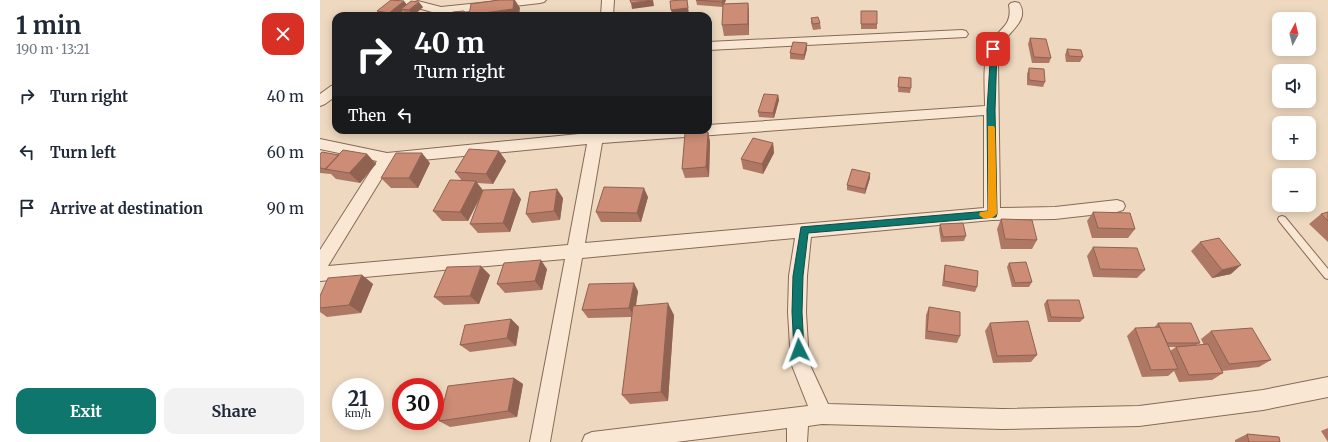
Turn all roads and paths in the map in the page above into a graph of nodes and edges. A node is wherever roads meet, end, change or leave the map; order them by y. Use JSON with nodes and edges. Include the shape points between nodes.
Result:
{"nodes":[{"id":1,"x":401,"y":0,"type":"edge"},
{"id":2,"x":540,"y":0,"type":"edge"},
{"id":3,"x":608,"y":0,"type":"edge"},
{"id":4,"x":1015,"y":5,"type":"dead end"},
{"id":5,"x":435,"y":12,"type":"edge"},
{"id":6,"x":446,"y":12,"type":"edge"},
{"id":7,"x":607,"y":12,"type":"edge"},
{"id":8,"x":962,"y":34,"type":"dead end"},
{"id":9,"x":712,"y":46,"type":"edge"},
{"id":10,"x":332,"y":92,"type":"edge"},
{"id":11,"x":320,"y":101,"type":"edge"},
{"id":12,"x":991,"y":110,"type":"junction"},
{"id":13,"x":712,"y":127,"type":"edge"},
{"id":14,"x":597,"y":134,"type":"edge"},
{"id":15,"x":320,"y":144,"type":"edge"},
{"id":16,"x":387,"y":158,"type":"junction"},
{"id":17,"x":1117,"y":206,"type":"dead end"},
{"id":18,"x":992,"y":214,"type":"junction"},
{"id":19,"x":1282,"y":219,"type":"dead end"},
{"id":20,"x":804,"y":230,"type":"junction"},
{"id":21,"x":575,"y":251,"type":"junction"},
{"id":22,"x":320,"y":264,"type":"edge"},
{"id":23,"x":320,"y":274,"type":"edge"},
{"id":24,"x":1328,"y":275,"type":"edge"},
{"id":25,"x":1328,"y":387,"type":"edge"},
{"id":26,"x":822,"y":414,"type":"junction"},
{"id":27,"x":798,"y":418,"type":"junction"},
{"id":28,"x":540,"y":442,"type":"edge"},
{"id":29,"x":592,"y":442,"type":"edge"},
{"id":30,"x":797,"y":442,"type":"edge"}],
"edges":[{"from":1,"to":5,"type":"street"},
{"from":2,"to":6,"type":"street"},
{"from":3,"to":7,"type":"street"},
{"from":4,"to":12,"type":"street","via":[[1017,13],[1011,27],[993,49]]},
{"from":8,"to":9,"type":"street"},
{"from":10,"to":11,"type":"street"},
{"from":12,"to":13,"type":"street"},
{"from":12,"to":18,"type":"street"},
{"from":14,"to":16,"type":"street"},
{"from":14,"to":21,"type":"street"},
{"from":15,"to":16,"type":"street"},
{"from":16,"to":22,"type":"street"},
{"from":17,"to":18,"type":"street","via":[[1055,213]]},
{"from":18,"to":20,"type":"street"},
{"from":19,"to":24,"type":"lane"},
{"from":20,"to":21,"type":"street"},
{"from":20,"to":26,"type":"street","via":[[798,276],[800,362]]},
{"from":21,"to":23,"type":"street"},
{"from":21,"to":28,"type":"street"},
{"from":25,"to":26,"type":"street","via":[[1263,400],[1139,416],[1002,419]]},
{"from":26,"to":27,"type":"street"},
{"from":27,"to":29,"type":"street"},
{"from":27,"to":30,"type":"street"}]}
